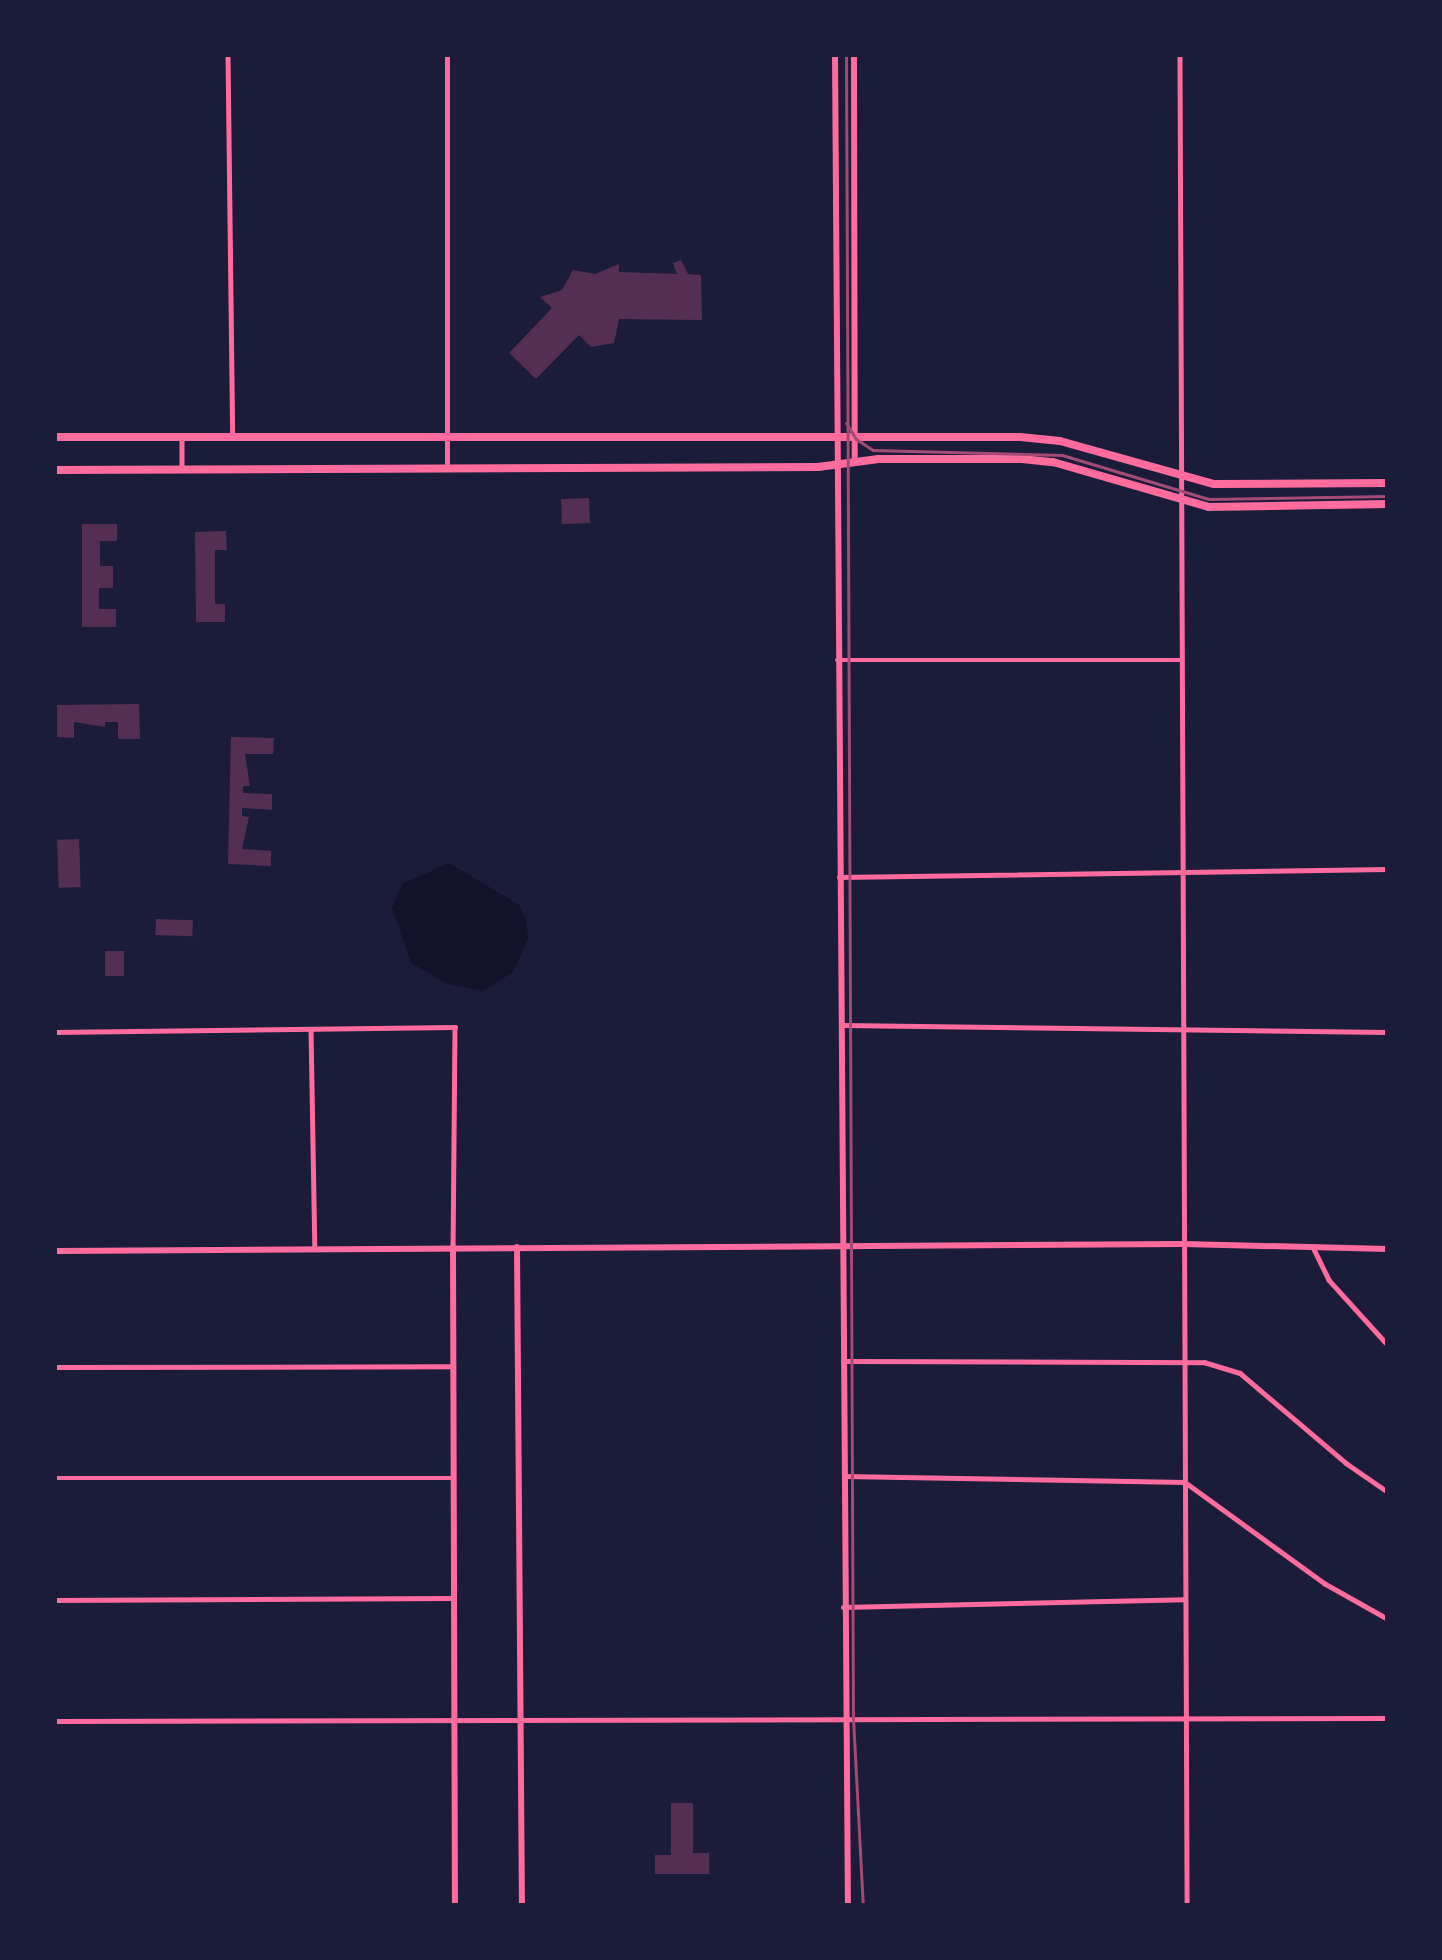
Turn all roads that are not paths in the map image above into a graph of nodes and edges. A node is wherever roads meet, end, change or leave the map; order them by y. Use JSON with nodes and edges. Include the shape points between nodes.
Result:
{"nodes":[{"id":1,"x":228,"y":54,"type":"edge"},
{"id":2,"x":447,"y":54,"type":"edge"},
{"id":3,"x":835,"y":54,"type":"edge"},
{"id":4,"x":854,"y":54,"type":"edge"},
{"id":5,"x":1180,"y":54,"type":"edge"},
{"id":6,"x":838,"y":435,"type":"junction"},
{"id":7,"x":232,"y":436,"type":"junction"},
{"id":8,"x":446,"y":436,"type":"junction"},
{"id":9,"x":856,"y":436,"type":"junction"},
{"id":10,"x":54,"y":437,"type":"edge"},
{"id":11,"x":182,"y":437,"type":"junction"},
{"id":12,"x":856,"y":462,"type":"junction"},
{"id":13,"x":838,"y":465,"type":"junction"},
{"id":14,"x":54,"y":470,"type":"edge"},
{"id":15,"x":182,"y":470,"type":"junction"},
{"id":16,"x":447,"y":470,"type":"junction"},
{"id":17,"x":1181,"y":478,"type":"junction"},
{"id":18,"x":1388,"y":483,"type":"edge"},
{"id":19,"x":1182,"y":502,"type":"junction"},
{"id":20,"x":1388,"y":504,"type":"edge"},
{"id":21,"x":837,"y":660,"type":"junction"},
{"id":22,"x":1182,"y":660,"type":"junction"},
{"id":23,"x":1388,"y":869,"type":"edge"},
{"id":24,"x":1183,"y":873,"type":"junction"},
{"id":25,"x":839,"y":877,"type":"junction"},
{"id":26,"x":840,"y":1025,"type":"junction"},
{"id":27,"x":311,"y":1029,"type":"junction"},
{"id":28,"x":1184,"y":1030,"type":"junction"},
{"id":29,"x":54,"y":1032,"type":"edge"},
{"id":30,"x":1388,"y":1032,"type":"edge"},
{"id":31,"x":1184,"y":1244,"type":"junction"},
{"id":32,"x":841,"y":1245,"type":"junction"},
{"id":33,"x":453,"y":1247,"type":"junction"},
{"id":34,"x":517,"y":1247,"type":"junction"},
{"id":35,"x":315,"y":1249,"type":"junction"},
{"id":36,"x":1388,"y":1249,"type":"edge"},
{"id":37,"x":1314,"y":1250,"type":"junction"},
{"id":38,"x":54,"y":1251,"type":"edge"},
{"id":39,"x":1388,"y":1345,"type":"edge"},
{"id":40,"x":843,"y":1361,"type":"junction"},
{"id":41,"x":1185,"y":1364,"type":"junction"},
{"id":42,"x":453,"y":1366,"type":"junction"},
{"id":43,"x":54,"y":1367,"type":"edge"},
{"id":44,"x":844,"y":1476,"type":"junction"},
{"id":45,"x":54,"y":1478,"type":"edge"},
{"id":46,"x":454,"y":1478,"type":"junction"},
{"id":47,"x":1185,"y":1482,"type":"junction"},
{"id":48,"x":1388,"y":1492,"type":"edge"},
{"id":49,"x":454,"y":1598,"type":"junction"},
{"id":50,"x":1185,"y":1599,"type":"junction"},
{"id":51,"x":54,"y":1600,"type":"edge"},
{"id":52,"x":843,"y":1607,"type":"junction"},
{"id":53,"x":1388,"y":1619,"type":"edge"},
{"id":54,"x":1186,"y":1715,"type":"junction"},
{"id":55,"x":454,"y":1717,"type":"junction"},
{"id":56,"x":520,"y":1718,"type":"junction"},
{"id":57,"x":844,"y":1718,"type":"junction"},
{"id":58,"x":1388,"y":1718,"type":"edge"},
{"id":59,"x":54,"y":1721,"type":"edge"},
{"id":60,"x":455,"y":1906,"type":"edge"},
{"id":61,"x":522,"y":1906,"type":"edge"},
{"id":62,"x":848,"y":1906,"type":"edge"},
{"id":63,"x":1186,"y":1906,"type":"edge"}],
"edges":[{"from":1,"to":7,"type":"street"},
{"from":2,"to":8,"type":"street"},
{"from":3,"to":6,"type":"street"},
{"from":4,"to":9,"type":"street"},
{"from":5,"to":17,"type":"street"},
{"from":6,"to":8,"type":"main road"},
{"from":6,"to":9,"type":"main road"},
{"from":6,"to":13,"type":"street"},
{"from":7,"to":8,"type":"main road"},
{"from":7,"to":11,"type":"main road"},
{"from":8,"to":16,"type":"street"},
{"from":9,"to":12,"type":"street"},
{"from":9,"to":17,"type":"main road","via":[[1060,441]]},
{"from":10,"to":11,"type":"main road"},
{"from":11,"to":15,"type":"street"},
{"from":12,"to":13,"type":"main road"},
{"from":12,"to":19,"type":"main road","via":[[1054,462]]},
{"from":13,"to":16,"type":"main road"},
{"from":13,"to":21,"type":"street"},
{"from":14,"to":15,"type":"main road"},
{"from":15,"to":16,"type":"main road"},
{"from":17,"to":18,"type":"main road","via":[[1251,488]]},
{"from":17,"to":19,"type":"street"},
{"from":19,"to":20,"type":"main road"},
{"from":19,"to":22,"type":"street"},
{"from":21,"to":22,"type":"street"},
{"from":21,"to":25,"type":"street"},
{"from":22,"to":24,"type":"street"},
{"from":23,"to":24,"type":"street"},
{"from":24,"to":25,"type":"street"},
{"from":24,"to":28,"type":"street"},
{"from":25,"to":26,"type":"street"},
{"from":26,"to":28,"type":"street"},
{"from":26,"to":32,"type":"street"},
{"from":27,"to":29,"type":"street"},
{"from":27,"to":33,"type":"street","via":[[455,1027]]},
{"from":27,"to":35,"type":"street"},
{"from":28,"to":30,"type":"street"},
{"from":28,"to":31,"type":"street"},
{"from":31,"to":32,"type":"street"},
{"from":31,"to":37,"type":"street"},
{"from":31,"to":41,"type":"street"},
{"from":32,"to":34,"type":"street"},
{"from":32,"to":40,"type":"street"},
{"from":33,"to":34,"type":"street"},
{"from":33,"to":35,"type":"street"},
{"from":33,"to":42,"type":"street"},
{"from":34,"to":56,"type":"street"},
{"from":35,"to":38,"type":"street"},
{"from":36,"to":37,"type":"street"},
{"from":37,"to":39,"type":"street","via":[[1329,1280]]},
{"from":40,"to":41,"type":"street"},
{"from":40,"to":44,"type":"street"},
{"from":41,"to":47,"type":"street"},
{"from":41,"to":48,"type":"street","via":[[1240,1373]]},
{"from":42,"to":43,"type":"street"},
{"from":42,"to":46,"type":"street"},
{"from":44,"to":47,"type":"street"},
{"from":44,"to":52,"type":"street"},
{"from":45,"to":46,"type":"street"},
{"from":46,"to":49,"type":"street"},
{"from":47,"to":50,"type":"street"},
{"from":47,"to":53,"type":"street"},
{"from":49,"to":51,"type":"street"},
{"from":49,"to":55,"type":"street"},
{"from":50,"to":52,"type":"street"},
{"from":50,"to":54,"type":"street"},
{"from":52,"to":57,"type":"street"},
{"from":54,"to":57,"type":"street"},
{"from":54,"to":58,"type":"street"},
{"from":54,"to":63,"type":"street"},
{"from":55,"to":56,"type":"street"},
{"from":55,"to":59,"type":"street"},
{"from":55,"to":60,"type":"street"},
{"from":56,"to":57,"type":"street"},
{"from":56,"to":61,"type":"street"},
{"from":57,"to":62,"type":"street"}]}
